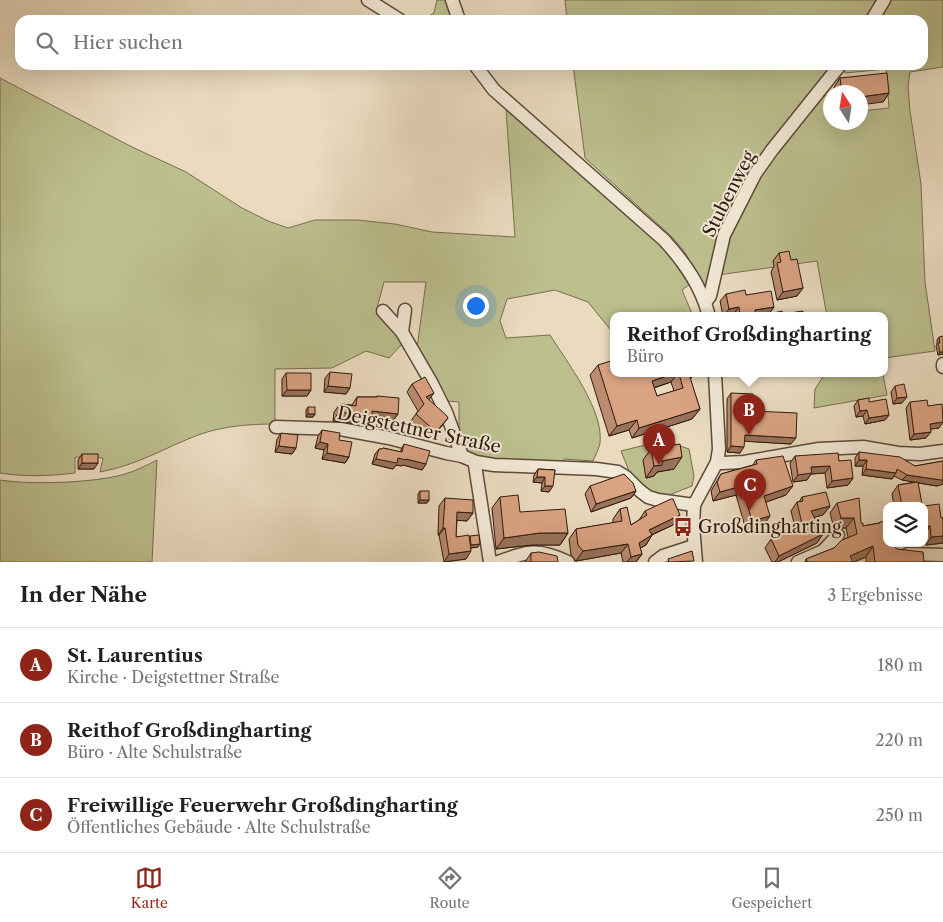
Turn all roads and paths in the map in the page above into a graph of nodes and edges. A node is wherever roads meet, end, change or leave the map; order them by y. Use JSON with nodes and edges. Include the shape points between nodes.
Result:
{"nodes":[{"id":1,"x":368,"y":0,"type":"edge"},
{"id":2,"x":452,"y":0,"type":"edge"},
{"id":3,"x":884,"y":0,"type":"edge"},
{"id":4,"x":392,"y":15,"type":"edge"},
{"id":5,"x":457,"y":15,"type":"edge"},
{"id":6,"x":875,"y":15,"type":"edge"},
{"id":7,"x":479,"y":70,"type":"edge"},
{"id":8,"x":836,"y":70,"type":"edge"},
{"id":9,"x":846,"y":78,"type":"edge"},
{"id":10,"x":829,"y":79,"type":"junction"},
{"id":11,"x":706,"y":301,"type":"junction"},
{"id":12,"x":405,"y":310,"type":"dead end"},
{"id":13,"x":383,"y":311,"type":"dead end"},
{"id":14,"x":709,"y":312,"type":"edge"},
{"id":15,"x":402,"y":332,"type":"junction"},
{"id":16,"x":715,"y":377,"type":"edge"},
{"id":17,"x":276,"y":428,"type":"dead end"},
{"id":18,"x":943,"y":451,"type":"edge"},
{"id":19,"x":462,"y":456,"type":"junction"},
{"id":20,"x":476,"y":462,"type":"junction"},
{"id":21,"x":717,"y":462,"type":"junction"},
{"id":22,"x":694,"y":505,"type":"junction"},
{"id":23,"x":838,"y":535,"type":"dead end"},
{"id":24,"x":694,"y":546,"type":"junction"},
{"id":25,"x":900,"y":554,"type":"edge"},
{"id":26,"x":943,"y":555,"type":"edge"},
{"id":27,"x":490,"y":562,"type":"edge"},
{"id":28,"x":498,"y":562,"type":"edge"},
{"id":29,"x":568,"y":562,"type":"edge"},
{"id":30,"x":655,"y":562,"type":"edge"},
{"id":31,"x":696,"y":562,"type":"edge"},
{"id":32,"x":798,"y":562,"type":"edge"}],
"edges":[{"from":1,"to":4,"type":"street"},
{"from":2,"to":5,"type":"street"},
{"from":3,"to":6,"type":"street"},
{"from":7,"to":11,"type":"street","via":[[494,90],[664,240],[692,274]]},
{"from":8,"to":10,"type":"street","name":"Stubenweg"},
{"from":9,"to":10,"type":"street"},
{"from":10,"to":11,"type":"street","name":"Stubenweg","via":[[755,174],[724,235],[710,296]]},
{"from":11,"to":14,"type":"street"},
{"from":12,"to":15,"type":"street"},
{"from":13,"to":15,"type":"street"},
{"from":15,"to":19,"type":"street","via":[[446,412]]},
{"from":16,"to":21,"type":"street"},
{"from":17,"to":19,"type":"street","name":"Deigstettner Straße","via":[[340,429]]},
{"from":18,"to":21,"type":"street","via":[[920,454],[863,447],[819,449],[744,462]]},
{"from":19,"to":20,"type":"street","name":"Deigstettner Straße"},
{"from":20,"to":22,"type":"street","name":"Deigstettner Straße","via":[[618,472],[648,497]]},
{"from":20,"to":27,"type":"street"},
{"from":21,"to":22,"type":"street"},
{"from":22,"to":24,"type":"street"},
{"from":23,"to":32,"type":"street","via":[[824,551]]},
{"from":24,"to":30,"type":"street","via":[[663,556]]},
{"from":24,"to":31,"type":"street"},
{"from":25,"to":26,"type":"street"},
{"from":28,"to":29,"type":"street","via":[[523,553],[542,552]]}]}
